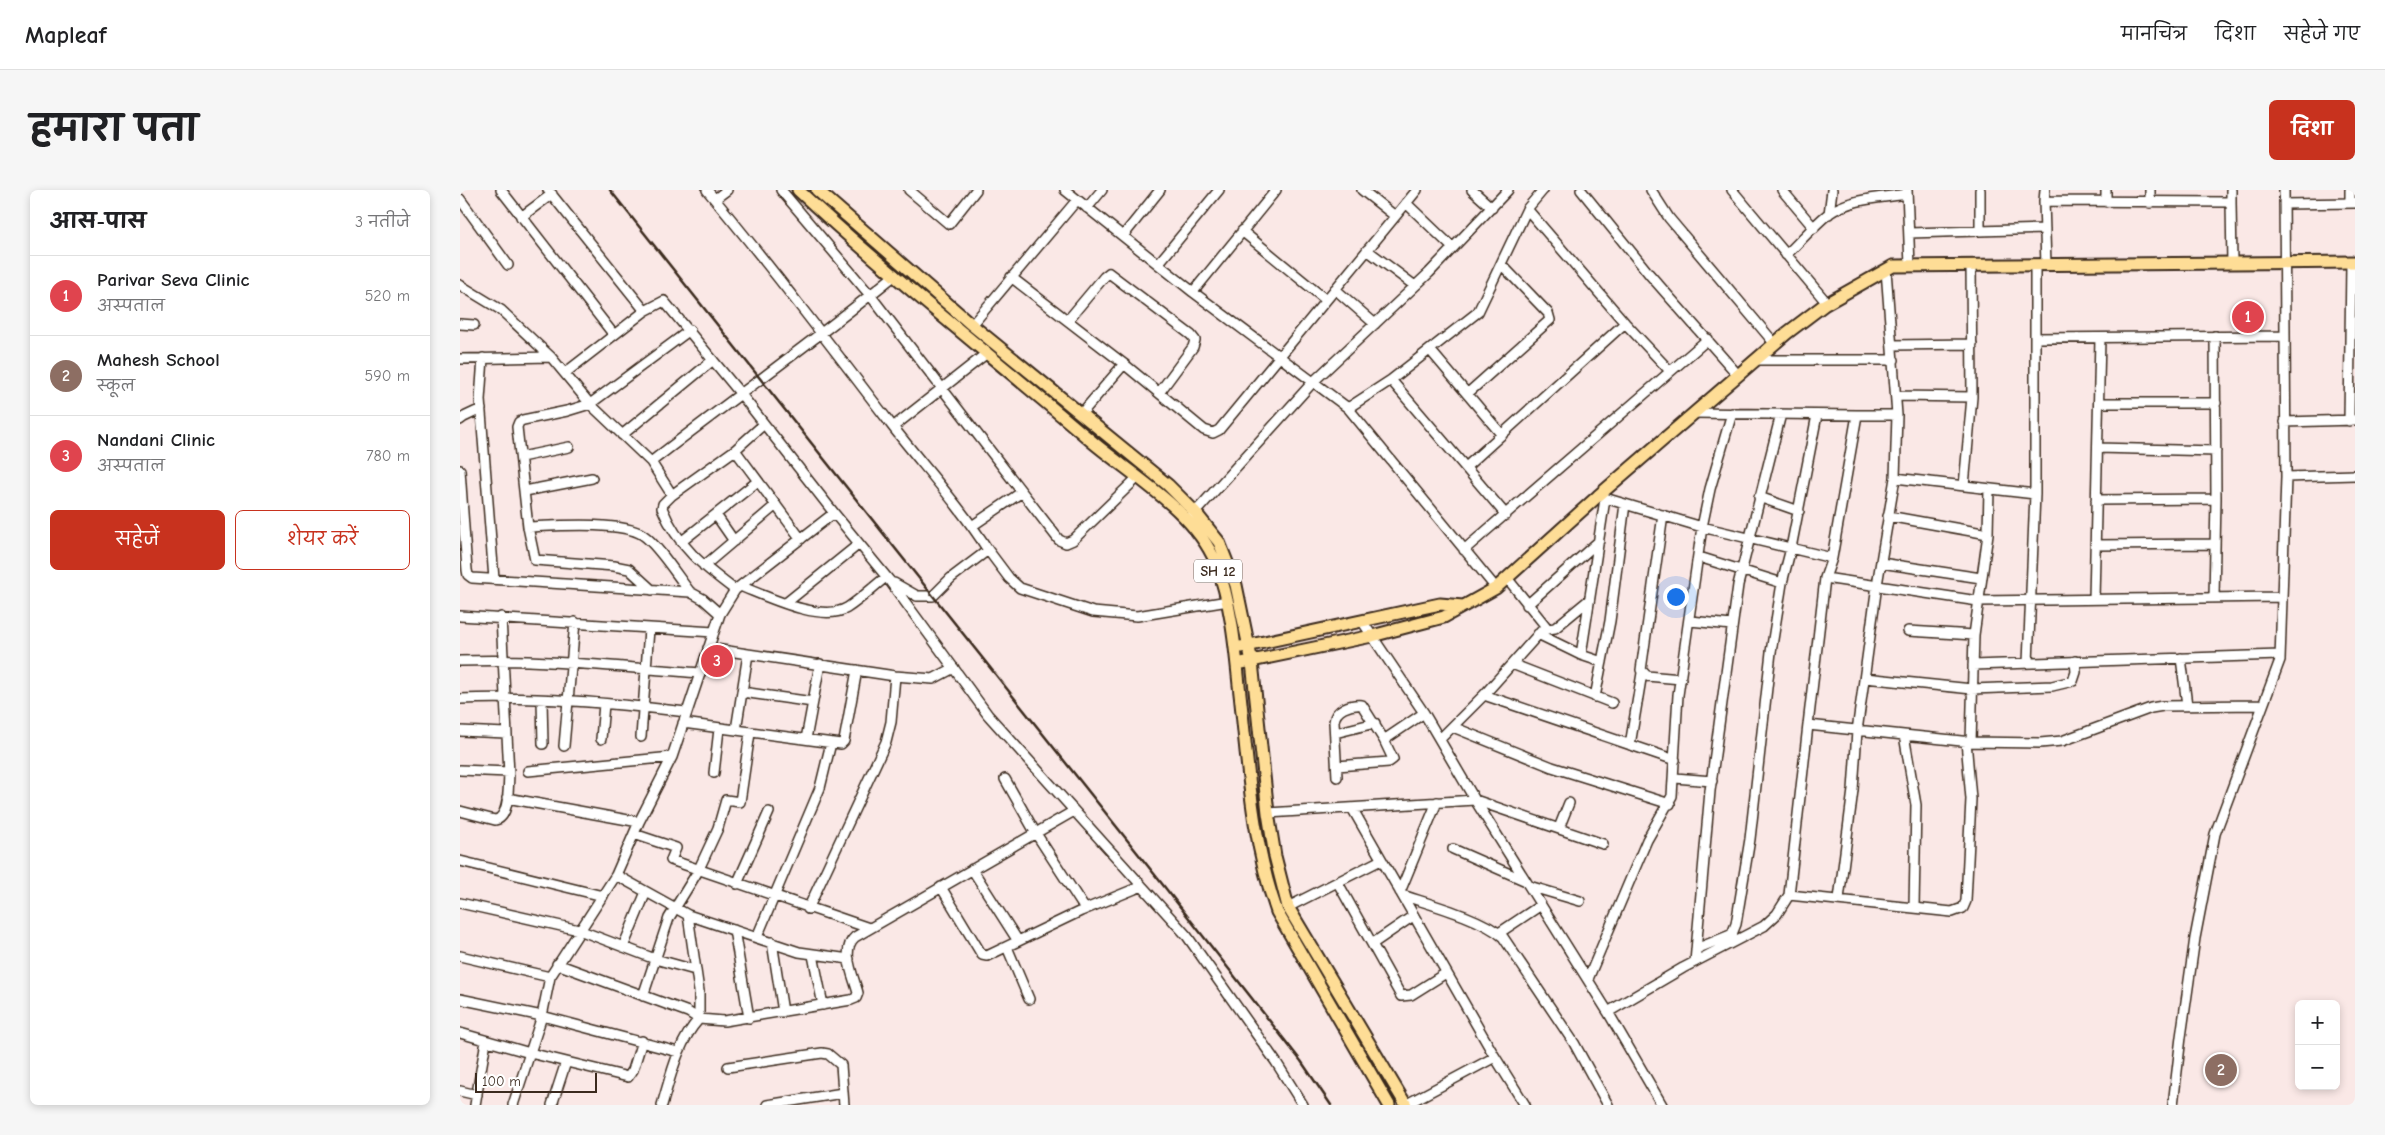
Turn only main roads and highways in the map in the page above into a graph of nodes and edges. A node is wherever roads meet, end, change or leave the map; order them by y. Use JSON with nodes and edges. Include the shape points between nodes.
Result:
{"nodes":[{"id":1,"x":798,"y":190,"type":"edge"},
{"id":2,"x":817,"y":190,"type":"edge"},
{"id":3,"x":2353,"y":262,"type":"edge"},
{"id":4,"x":1191,"y":516,"type":"junction"},
{"id":5,"x":1465,"y":606,"type":"junction"},
{"id":6,"x":1249,"y":645,"type":"junction"},
{"id":7,"x":1235,"y":648,"type":"junction"},
{"id":8,"x":1252,"y":662,"type":"junction"},
{"id":9,"x":1237,"y":664,"type":"junction"},
{"id":10,"x":1389,"y":1105,"type":"edge"},
{"id":11,"x":1406,"y":1105,"type":"edge"}],
"edges":[{"from":1,"to":4,"type":"main road","number":"SH 12","via":[[1089,439]]},
{"from":2,"to":4,"type":"main road","number":"SH 12","via":[[972,325],[1146,467]]},
{"from":3,"to":5,"type":"main road","via":[[1893,266],[1828,303],[1775,344],[1496,588]]},
{"from":4,"to":6,"type":"main road","number":"SH 12","via":[[1220,542],[1227,557],[1243,610]]},
{"from":4,"to":7,"type":"main road","number":"SH 12","via":[[1216,562],[1228,601]]},
{"from":5,"to":6,"type":"main road","via":[[1440,604]]},
{"from":5,"to":8,"type":"main road","via":[[1444,617],[1372,636]]},
{"from":6,"to":7,"type":"main road"},
{"from":6,"to":8,"type":"main road","number":"SH 12"},
{"from":7,"to":9,"type":"main road","number":"SH 12"},
{"from":8,"to":9,"type":"main road"},
{"from":8,"to":11,"type":"main road","number":"SH 12","via":[[1268,813],[1288,907]]},
{"from":9,"to":10,"type":"main road","number":"SH 12","via":[[1252,806],[1268,886],[1277,912]]}]}
